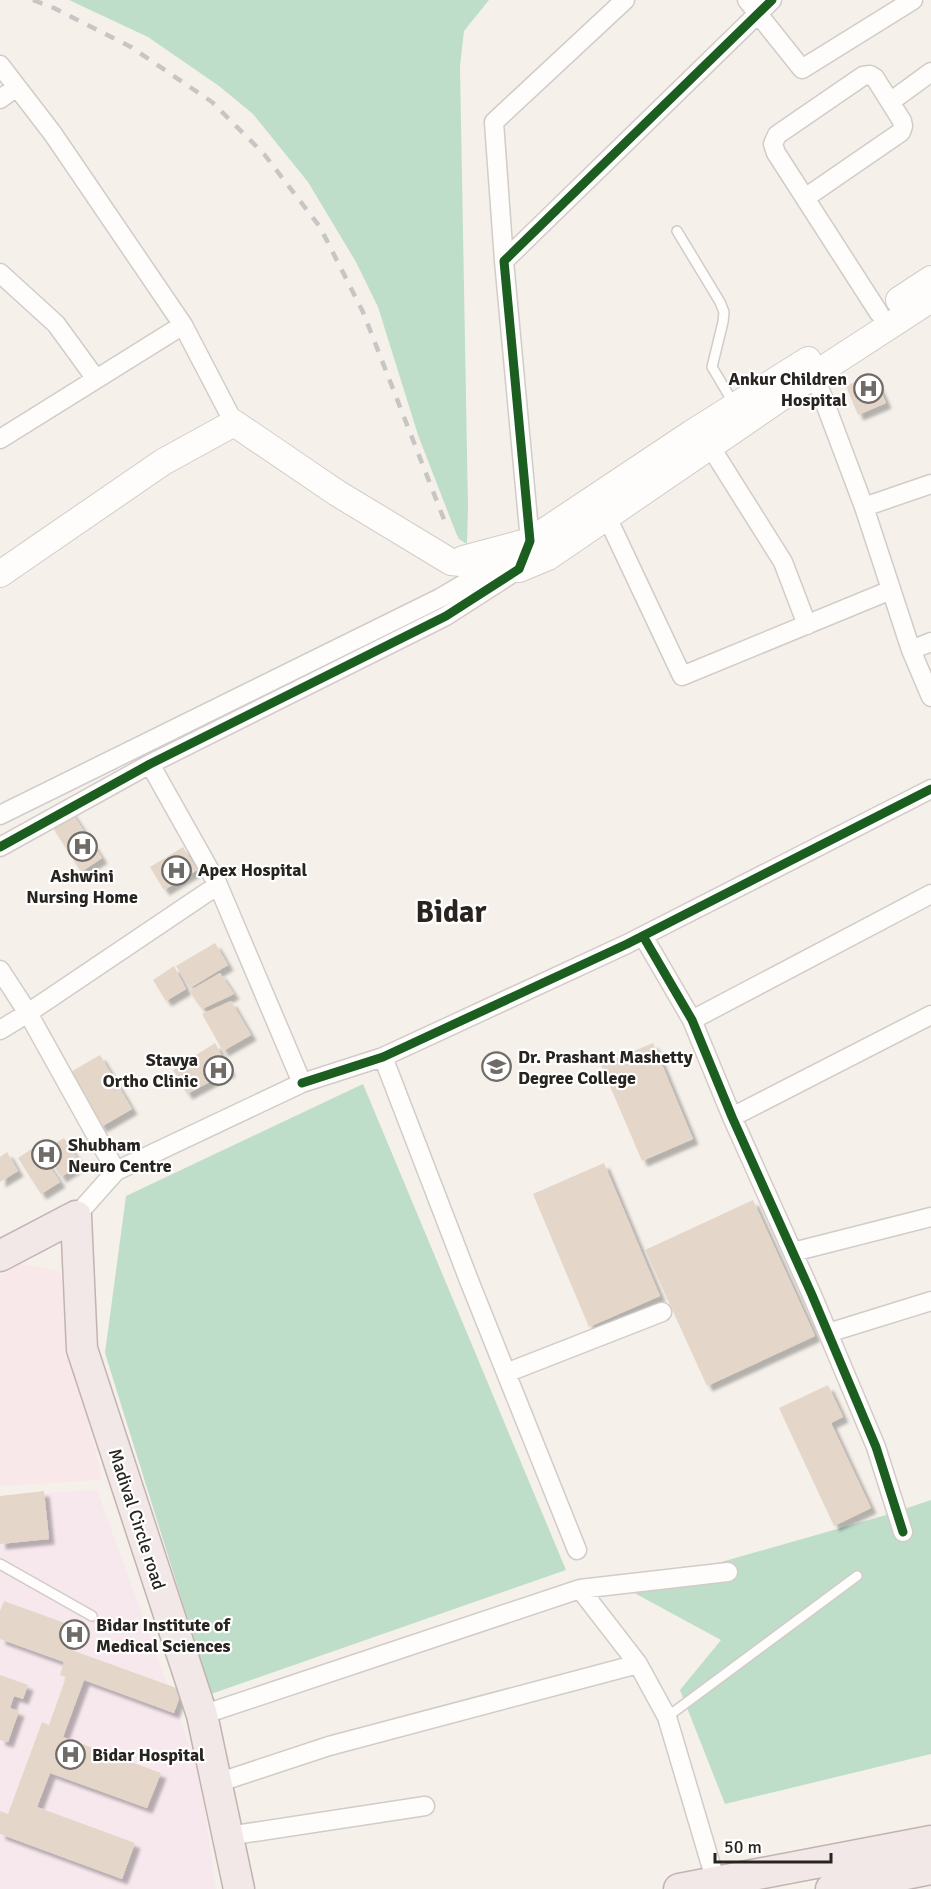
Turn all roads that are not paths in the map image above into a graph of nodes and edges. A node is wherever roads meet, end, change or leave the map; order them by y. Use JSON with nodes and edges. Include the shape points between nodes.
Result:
{"nodes":[{"id":1,"x":625,"y":0,"type":"edge"},
{"id":2,"x":772,"y":0,"type":"edge"},
{"id":3,"x":913,"y":0,"type":"edge"},
{"id":4,"x":753,"y":7,"type":"edge"},
{"id":5,"x":0,"y":65,"type":"edge"},
{"id":6,"x":931,"y":72,"type":"edge"},
{"id":7,"x":17,"y":87,"type":"junction"},
{"id":8,"x":0,"y":99,"type":"edge"},
{"id":9,"x":890,"y":102,"type":"junction"},
{"id":10,"x":805,"y":198,"type":"junction"},
{"id":11,"x":677,"y":231,"type":"dead end"},
{"id":12,"x":504,"y":261,"type":"junction"},
{"id":13,"x":0,"y":273,"type":"edge"},
{"id":14,"x":931,"y":279,"type":"edge"},
{"id":15,"x":931,"y":299,"type":"edge"},
{"id":16,"x":879,"y":313,"type":"junction"},
{"id":17,"x":183,"y":325,"type":"junction"},
{"id":18,"x":811,"y":367,"type":"junction"},
{"id":19,"x":96,"y":379,"type":"junction"},
{"id":20,"x":734,"y":405,"type":"junction"},
{"id":21,"x":234,"y":423,"type":"junction"},
{"id":22,"x":0,"y":438,"type":"edge"},
{"id":23,"x":710,"y":446,"type":"junction"},
{"id":24,"x":931,"y":484,"type":"edge"},
{"id":25,"x":864,"y":507,"type":"junction"},
{"id":26,"x":607,"y":517,"type":"junction"},
{"id":27,"x":530,"y":541,"type":"junction"},
{"id":28,"x":507,"y":561,"type":"junction"},
{"id":29,"x":0,"y":574,"type":"edge"},
{"id":30,"x":891,"y":590,"type":"junction"},
{"id":31,"x":807,"y":625,"type":"junction"},
{"id":32,"x":931,"y":642,"type":"edge"},
{"id":33,"x":910,"y":650,"type":"junction"},
{"id":34,"x":931,"y":697,"type":"edge"},
{"id":35,"x":150,"y":764,"type":"junction"},
{"id":36,"x":931,"y":789,"type":"edge"},
{"id":37,"x":0,"y":815,"type":"edge"},
{"id":38,"x":0,"y":847,"type":"edge"},
{"id":39,"x":218,"y":885,"type":"junction"},
{"id":40,"x":931,"y":894,"type":"edge"},
{"id":41,"x":643,"y":936,"type":"junction"},
{"id":42,"x":0,"y":970,"type":"edge"},
{"id":43,"x":28,"y":1014,"type":"junction"},
{"id":44,"x":931,"y":1015,"type":"edge"},
{"id":45,"x":692,"y":1020,"type":"junction"},
{"id":46,"x":0,"y":1030,"type":"edge"},
{"id":47,"x":383,"y":1058,"type":"junction"},
{"id":48,"x":302,"y":1083,"type":"junction"},
{"id":49,"x":732,"y":1118,"type":"junction"},
{"id":50,"x":116,"y":1171,"type":"junction"},
{"id":51,"x":76,"y":1215,"type":"junction"},
{"id":52,"x":931,"y":1217,"type":"edge"},
{"id":53,"x":793,"y":1252,"type":"junction"},
{"id":54,"x":0,"y":1256,"type":"edge"},
{"id":55,"x":931,"y":1301,"type":"edge"},
{"id":56,"x":662,"y":1312,"type":"dead end"},
{"id":57,"x":828,"y":1333,"type":"junction"},
{"id":58,"x":506,"y":1373,"type":"junction"},
{"id":59,"x":903,"y":1532,"type":"dead end"},
{"id":60,"x":577,"y":1550,"type":"dead end"},
{"id":61,"x":0,"y":1564,"type":"edge"},
{"id":62,"x":728,"y":1572,"type":"dead end"},
{"id":63,"x":856,"y":1576,"type":"dead end"},
{"id":64,"x":580,"y":1589,"type":"junction"},
{"id":65,"x":92,"y":1616,"type":"dead end"},
{"id":66,"x":638,"y":1664,"type":"junction"},
{"id":67,"x":202,"y":1715,"type":"junction"},
{"id":68,"x":667,"y":1717,"type":"junction"},
{"id":69,"x":217,"y":1783,"type":"junction"},
{"id":70,"x":425,"y":1806,"type":"dead end"},
{"id":71,"x":228,"y":1836,"type":"junction"},
{"id":72,"x":931,"y":1841,"type":"edge"},
{"id":73,"x":931,"y":1869,"type":"edge"},
{"id":74,"x":890,"y":1883,"type":"edge"},
{"id":75,"x":701,"y":1886,"type":"edge"},
{"id":76,"x":239,"y":1889,"type":"edge"},
{"id":77,"x":831,"y":1889,"type":"edge"}],
"edges":[{"from":1,"to":12,"type":"street","via":[[494,122]]},
{"from":2,"to":4,"type":"street"},
{"from":3,"to":4,"type":"street","via":[[802,69]]},
{"from":4,"to":12,"type":"street"},
{"from":5,"to":7,"type":"street"},
{"from":6,"to":9,"type":"street"},
{"from":7,"to":8,"type":"street"},
{"from":7,"to":17,"type":"street"},
{"from":9,"to":10,"type":"street","via":[[902,121],[901,132]]},
{"from":9,"to":10,"type":"street","via":[[875,78],[863,76],[777,135],[772,144],[776,153]]},
{"from":10,"to":16,"type":"street"},
{"from":11,"to":20,"type":"lane","via":[[724,312],[712,367]]},
{"from":12,"to":27,"type":"street"},
{"from":13,"to":19,"type":"street","via":[[56,324]]},
{"from":14,"to":16,"type":"main road"},
{"from":15,"to":18,"type":"main road"},
{"from":16,"to":18,"type":"main road"},
{"from":17,"to":19,"type":"street"},
{"from":17,"to":21,"type":"street"},
{"from":18,"to":20,"type":"main road"},
{"from":18,"to":23,"type":"main road"},
{"from":18,"to":25,"type":"street"},
{"from":19,"to":22,"type":"street"},
{"from":20,"to":27,"type":"main road"},
{"from":21,"to":28,"type":"main road","via":[[337,493],[451,562]]},
{"from":21,"to":29,"type":"main road","via":[[163,462]]},
{"from":23,"to":26,"type":"main road"},
{"from":23,"to":31,"type":"street","via":[[783,562]]},
{"from":24,"to":25,"type":"street"},
{"from":25,"to":30,"type":"street"},
{"from":26,"to":28,"type":"main road","via":[[548,557]]},
{"from":26,"to":31,"type":"street","via":[[682,676]]},
{"from":27,"to":28,"type":"main road"},
{"from":28,"to":35,"type":"street","via":[[446,615]]},
{"from":28,"to":37,"type":"street","via":[[398,619]]},
{"from":30,"to":31,"type":"street"},
{"from":30,"to":33,"type":"street"},
{"from":32,"to":33,"type":"street"},
{"from":33,"to":34,"type":"street"},
{"from":35,"to":38,"type":"street"},
{"from":35,"to":39,"type":"street"},
{"from":36,"to":41,"type":"street"},
{"from":39,"to":43,"type":"street"},
{"from":39,"to":48,"type":"street"},
{"from":40,"to":45,"type":"street"},
{"from":41,"to":45,"type":"street"},
{"from":41,"to":47,"type":"street"},
{"from":42,"to":43,"type":"street"},
{"from":43,"to":46,"type":"street"},
{"from":43,"to":50,"type":"street"},
{"from":44,"to":49,"type":"street"},
{"from":45,"to":49,"type":"street"},
{"from":47,"to":48,"type":"street"},
{"from":47,"to":58,"type":"street"},
{"from":48,"to":50,"type":"street"},
{"from":49,"to":53,"type":"street"},
{"from":50,"to":51,"type":"street"},
{"from":51,"to":54,"type":"highway"},
{"from":51,"to":67,"type":"highway","name":"Madival Circle road","via":[[82,1348]]},
{"from":52,"to":53,"type":"street"},
{"from":53,"to":57,"type":"street"},
{"from":55,"to":57,"type":"street"},
{"from":56,"to":58,"type":"street"},
{"from":57,"to":59,"type":"street","via":[[876,1447]]},
{"from":58,"to":60,"type":"street"},
{"from":61,"to":65,"type":"lane"},
{"from":62,"to":64,"type":"street"},
{"from":63,"to":68,"type":"lane"},
{"from":64,"to":66,"type":"street"},
{"from":64,"to":67,"type":"street"},
{"from":66,"to":68,"type":"street"},
{"from":66,"to":69,"type":"street","via":[[329,1746]]},
{"from":67,"to":69,"type":"highway","name":"Madival Circle road"},
{"from":68,"to":75,"type":"street"},
{"from":69,"to":71,"type":"highway","name":"Madival Circle road"},
{"from":70,"to":71,"type":"street"},
{"from":71,"to":76,"type":"highway","name":"Madival Circle road"},
{"from":72,"to":75,"type":"highway"},
{"from":73,"to":74,"type":"highway"},
{"from":74,"to":77,"type":"highway"}]}
